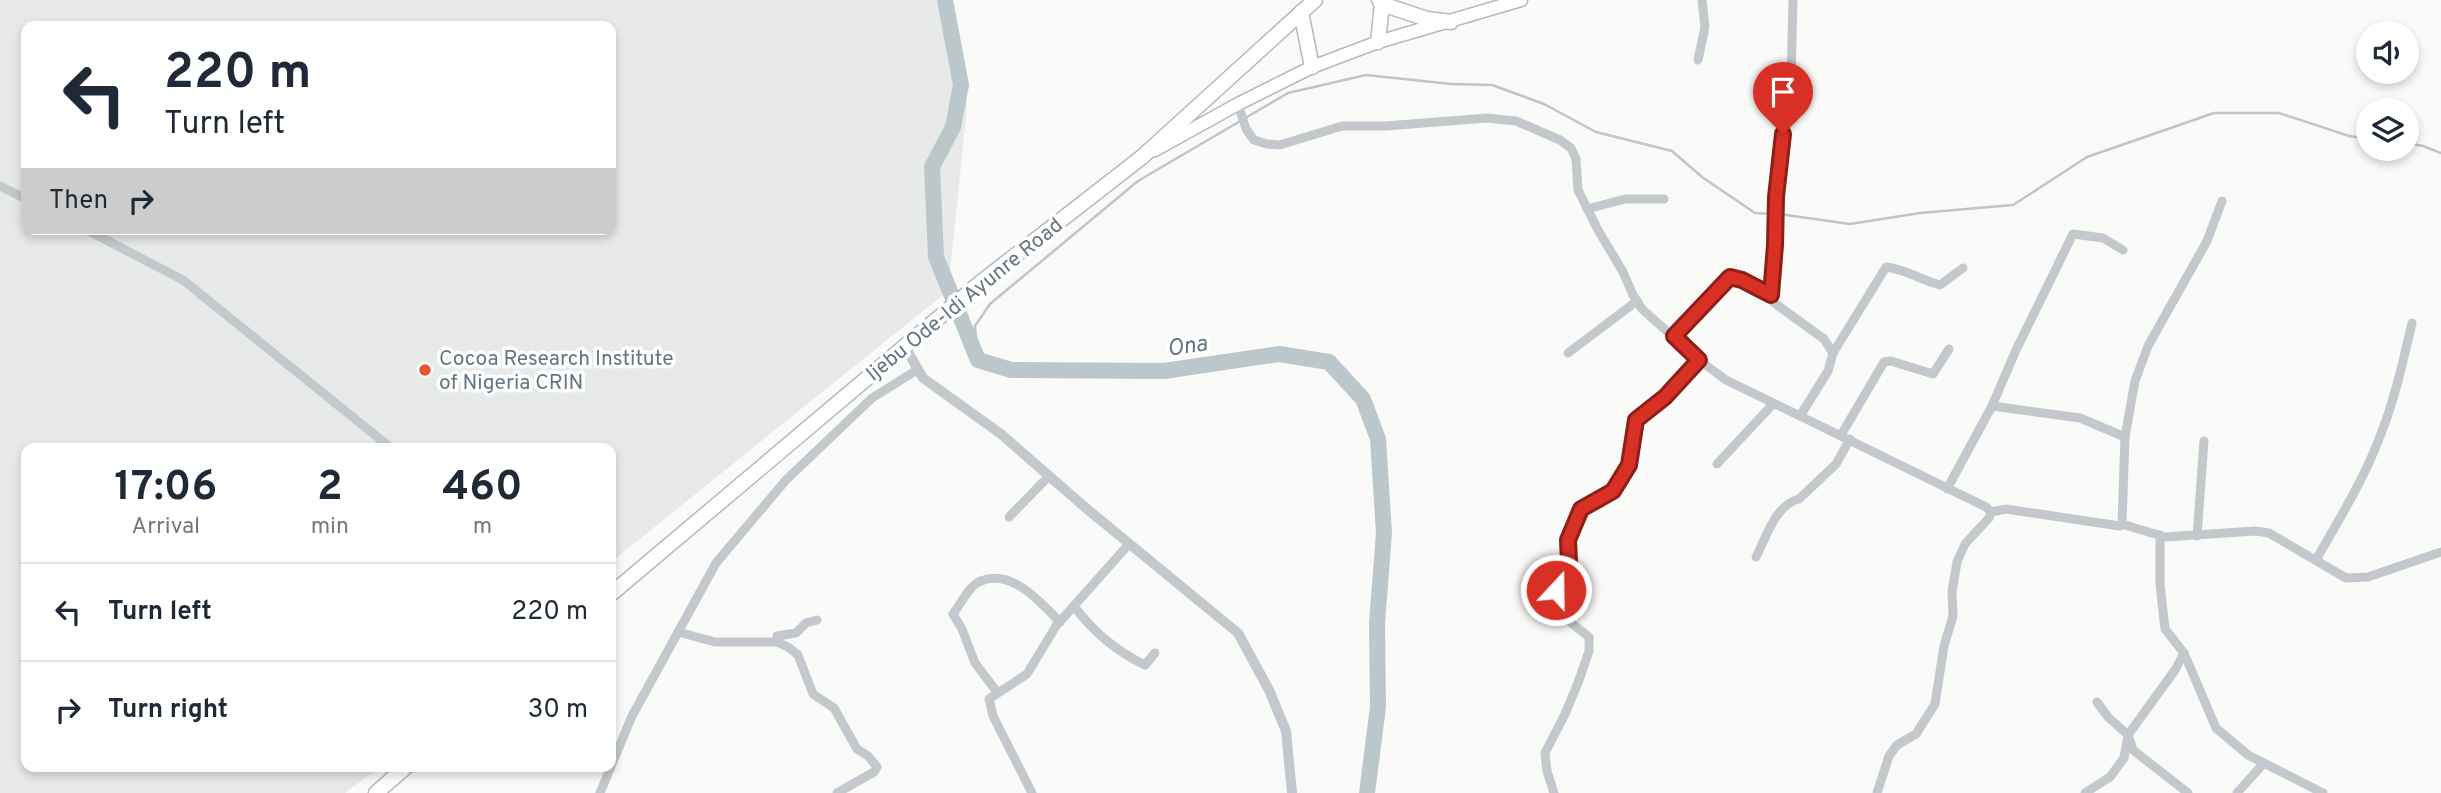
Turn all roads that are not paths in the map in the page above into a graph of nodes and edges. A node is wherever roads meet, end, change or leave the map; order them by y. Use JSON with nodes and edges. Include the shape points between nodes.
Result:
{"nodes":[{"id":1,"x":1315,"y":0,"type":"edge"},
{"id":2,"x":1521,"y":0,"type":"edge"},
{"id":3,"x":1702,"y":0,"type":"edge"},
{"id":4,"x":1793,"y":0,"type":"edge"},
{"id":5,"x":1389,"y":3,"type":"edge"},
{"id":6,"x":1301,"y":12,"type":"junction"},
{"id":7,"x":1451,"y":22,"type":"junction"},
{"id":8,"x":1378,"y":42,"type":"junction"},
{"id":9,"x":1698,"y":60,"type":"dead end"},
{"id":10,"x":1312,"y":67,"type":"junction"},
{"id":11,"x":1239,"y":110,"type":"junction"},
{"id":12,"x":1142,"y":157,"type":"junction"},
{"id":13,"x":0,"y":186,"type":"edge"},
{"id":14,"x":21,"y":196,"type":"edge"},
{"id":15,"x":1664,"y":199,"type":"dead end"},
{"id":16,"x":2222,"y":201,"type":"dead end"},
{"id":17,"x":1587,"y":209,"type":"junction"},
{"id":18,"x":97,"y":235,"type":"edge"},
{"id":19,"x":2123,"y":250,"type":"dead end"},
{"id":20,"x":1963,"y":268,"type":"dead end"},
{"id":21,"x":1771,"y":295,"type":"junction"},
{"id":22,"x":1637,"y":301,"type":"junction"},
{"id":23,"x":2413,"y":323,"type":"dead end"},
{"id":24,"x":1674,"y":336,"type":"junction"},
{"id":25,"x":905,"y":347,"type":"junction"},
{"id":26,"x":1949,"y":349,"type":"dead end"},
{"id":27,"x":1567,"y":353,"type":"dead end"},
{"id":28,"x":1833,"y":354,"type":"junction"},
{"id":29,"x":1699,"y":360,"type":"junction"},
{"id":30,"x":917,"y":370,"type":"junction"},
{"id":31,"x":1773,"y":404,"type":"junction"},
{"id":32,"x":1992,"y":406,"type":"junction"},
{"id":33,"x":1800,"y":416,"type":"junction"},
{"id":34,"x":1841,"y":435,"type":"junction"},
{"id":35,"x":2125,"y":437,"type":"junction"},
{"id":36,"x":1850,"y":439,"type":"junction"},
{"id":37,"x":2204,"y":441,"type":"dead end"},
{"id":38,"x":385,"y":443,"type":"edge"},
{"id":39,"x":1717,"y":464,"type":"dead end"},
{"id":40,"x":1049,"y":476,"type":"junction"},
{"id":41,"x":1947,"y":489,"type":"junction"},
{"id":42,"x":1991,"y":512,"type":"junction"},
{"id":43,"x":1009,"y":517,"type":"dead end"},
{"id":44,"x":2122,"y":524,"type":"junction"},
{"id":45,"x":2160,"y":535,"type":"junction"},
{"id":46,"x":2197,"y":536,"type":"junction"},
{"id":47,"x":1129,"y":544,"type":"junction"},
{"id":48,"x":2441,"y":552,"type":"edge"},
{"id":49,"x":1756,"y":557,"type":"dead end"},
{"id":50,"x":2316,"y":560,"type":"junction"},
{"id":51,"x":616,"y":588,"type":"edge"},
{"id":52,"x":1073,"y":606,"type":"junction"},
{"id":53,"x":817,"y":620,"type":"dead end"},
{"id":54,"x":1060,"y":622,"type":"junction"},
{"id":55,"x":678,"y":632,"type":"junction"},
{"id":56,"x":777,"y":642,"type":"junction"},
{"id":57,"x":1155,"y":653,"type":"dead end"},
{"id":58,"x":2184,"y":653,"type":"junction"},
{"id":59,"x":997,"y":692,"type":"junction"},
{"id":60,"x":2097,"y":702,"type":"dead end"},
{"id":61,"x":2128,"y":735,"type":"junction"},
{"id":62,"x":616,"y":754,"type":"edge"},
{"id":63,"x":2264,"y":764,"type":"junction"},
{"id":64,"x":400,"y":772,"type":"edge"},
{"id":65,"x":609,"y":772,"type":"edge"},
{"id":66,"x":376,"y":793,"type":"edge"},
{"id":67,"x":600,"y":793,"type":"edge"},
{"id":68,"x":837,"y":793,"type":"edge"},
{"id":69,"x":1032,"y":793,"type":"edge"},
{"id":70,"x":1293,"y":793,"type":"edge"},
{"id":71,"x":1554,"y":793,"type":"edge"},
{"id":72,"x":1877,"y":793,"type":"edge"},
{"id":73,"x":2085,"y":793,"type":"edge"},
{"id":74,"x":2188,"y":793,"type":"edge"},
{"id":75,"x":2237,"y":793,"type":"edge"},
{"id":76,"x":2323,"y":793,"type":"edge"}],
"edges":[{"from":1,"to":6,"type":"main road","name":"Ijebu Ode-Idi Ayunre Road"},
{"from":2,"to":7,"type":"main road"},
{"from":3,"to":9,"type":"street","via":[[1705,27]]},
{"from":4,"to":21,"type":"street","via":[[1791,82],[1776,197]]},
{"from":5,"to":7,"type":"main road","via":[[1427,19]]},
{"from":5,"to":8,"type":"main road"},
{"from":6,"to":10,"type":"main road"},
{"from":6,"to":12,"type":"main road","name":"Ijebu Ode-Idi Ayunre Road"},
{"from":7,"to":8,"type":"main road"},
{"from":8,"to":10,"type":"main road"},
{"from":10,"to":11,"type":"main road"},
{"from":11,"to":12,"type":"main road"},
{"from":11,"to":17,"type":"street","via":[[1246,129],[1259,143],[1280,145],[1342,126],[1487,118],[1516,121],[1572,148],[1578,190]]},
{"from":12,"to":25,"type":"main road","name":"Ijebu Ode-Idi Ayunre Road"},
{"from":13,"to":14,"type":"street"},
{"from":15,"to":17,"type":"street","via":[[1625,199]]},
{"from":16,"to":35,"type":"street","via":[[2207,241],[2148,346],[2135,381]]},
{"from":17,"to":22,"type":"street"},
{"from":18,"to":38,"type":"street","via":[[183,280]]},
{"from":19,"to":32,"type":"street","via":[[2103,238],[2073,234]]},
{"from":20,"to":28,"type":"street","via":[[1940,285],[1886,267]]},
{"from":21,"to":24,"type":"street","via":[[1730,277]]},
{"from":21,"to":28,"type":"street","via":[[1773,302],[1824,339]]},
{"from":22,"to":24,"type":"street"},
{"from":22,"to":27,"type":"street"},
{"from":23,"to":50,"type":"street","via":[[2378,442]]},
{"from":24,"to":29,"type":"street"},
{"from":25,"to":30,"type":"street"},
{"from":25,"to":51,"type":"main road","name":"Ijebu Ode-Idi Ayunre Road"},
{"from":26,"to":34,"type":"street","via":[[1933,374],[1884,362]]},
{"from":28,"to":33,"type":"street","via":[[1828,372]]},
{"from":29,"to":31,"type":"street"},
{"from":29,"to":71,"type":"street","via":[[1636,420],[1629,465],[1613,491],[1581,509],[1568,540],[1569,562],[1556,590],[1556,606],[1589,637],[1589,651],[1545,753]]},
{"from":30,"to":40,"type":"street"},
{"from":30,"to":55,"type":"street","via":[[872,398],[786,480],[716,563]]},
{"from":31,"to":33,"type":"street"},
{"from":31,"to":39,"type":"street"},
{"from":32,"to":35,"type":"street","via":[[2080,418]]},
{"from":32,"to":41,"type":"street"},
{"from":33,"to":34,"type":"street"},
{"from":34,"to":36,"type":"street"},
{"from":35,"to":44,"type":"street"},
{"from":36,"to":41,"type":"street"},
{"from":36,"to":49,"type":"street","via":[[1836,464],[1776,516]]},
{"from":37,"to":46,"type":"street"},
{"from":40,"to":43,"type":"street"},
{"from":40,"to":47,"type":"street"},
{"from":41,"to":42,"type":"street"},
{"from":42,"to":44,"type":"street","via":[[2006,509]]},
{"from":42,"to":72,"type":"street","via":[[1956,562],[1952,615],[1934,704],[1916,734],[1889,756]]},
{"from":44,"to":45,"type":"street"},
{"from":45,"to":46,"type":"street"},
{"from":45,"to":58,"type":"street","via":[[2165,629]]},
{"from":46,"to":50,"type":"street","via":[[2269,533]]},
{"from":47,"to":52,"type":"street"},
{"from":47,"to":70,"type":"street","via":[[1238,633],[1286,731]]},
{"from":48,"to":50,"type":"street","via":[[2368,577],[2346,578]]},
{"from":52,"to":54,"type":"street"},
{"from":52,"to":57,"type":"street","via":[[1107,643],[1131,658],[1145,665]]},
{"from":53,"to":56,"type":"street","via":[[796,633],[777,636]]},
{"from":54,"to":59,"type":"street","via":[[1027,674]]},
{"from":54,"to":59,"type":"street","via":[[1016,584],[1002,579],[981,581],[971,589],[953,614],[975,663]]},
{"from":55,"to":56,"type":"street","via":[[715,642]]},
{"from":55,"to":62,"type":"street"},
{"from":56,"to":68,"type":"street","via":[[798,655],[813,694],[834,708],[857,749],[877,767]]},
{"from":58,"to":61,"type":"street"},
{"from":58,"to":63,"type":"street","via":[[2216,729]]},
{"from":59,"to":69,"type":"street","via":[[989,699],[993,716]]},
{"from":60,"to":61,"type":"street"},
{"from":61,"to":73,"type":"street","via":[[2124,758],[2110,777]]},
{"from":61,"to":74,"type":"street","via":[[2133,750]]},
{"from":63,"to":75,"type":"street"},
{"from":63,"to":76,"type":"street"},
{"from":64,"to":66,"type":"main road"},
{"from":65,"to":67,"type":"street"}]}
